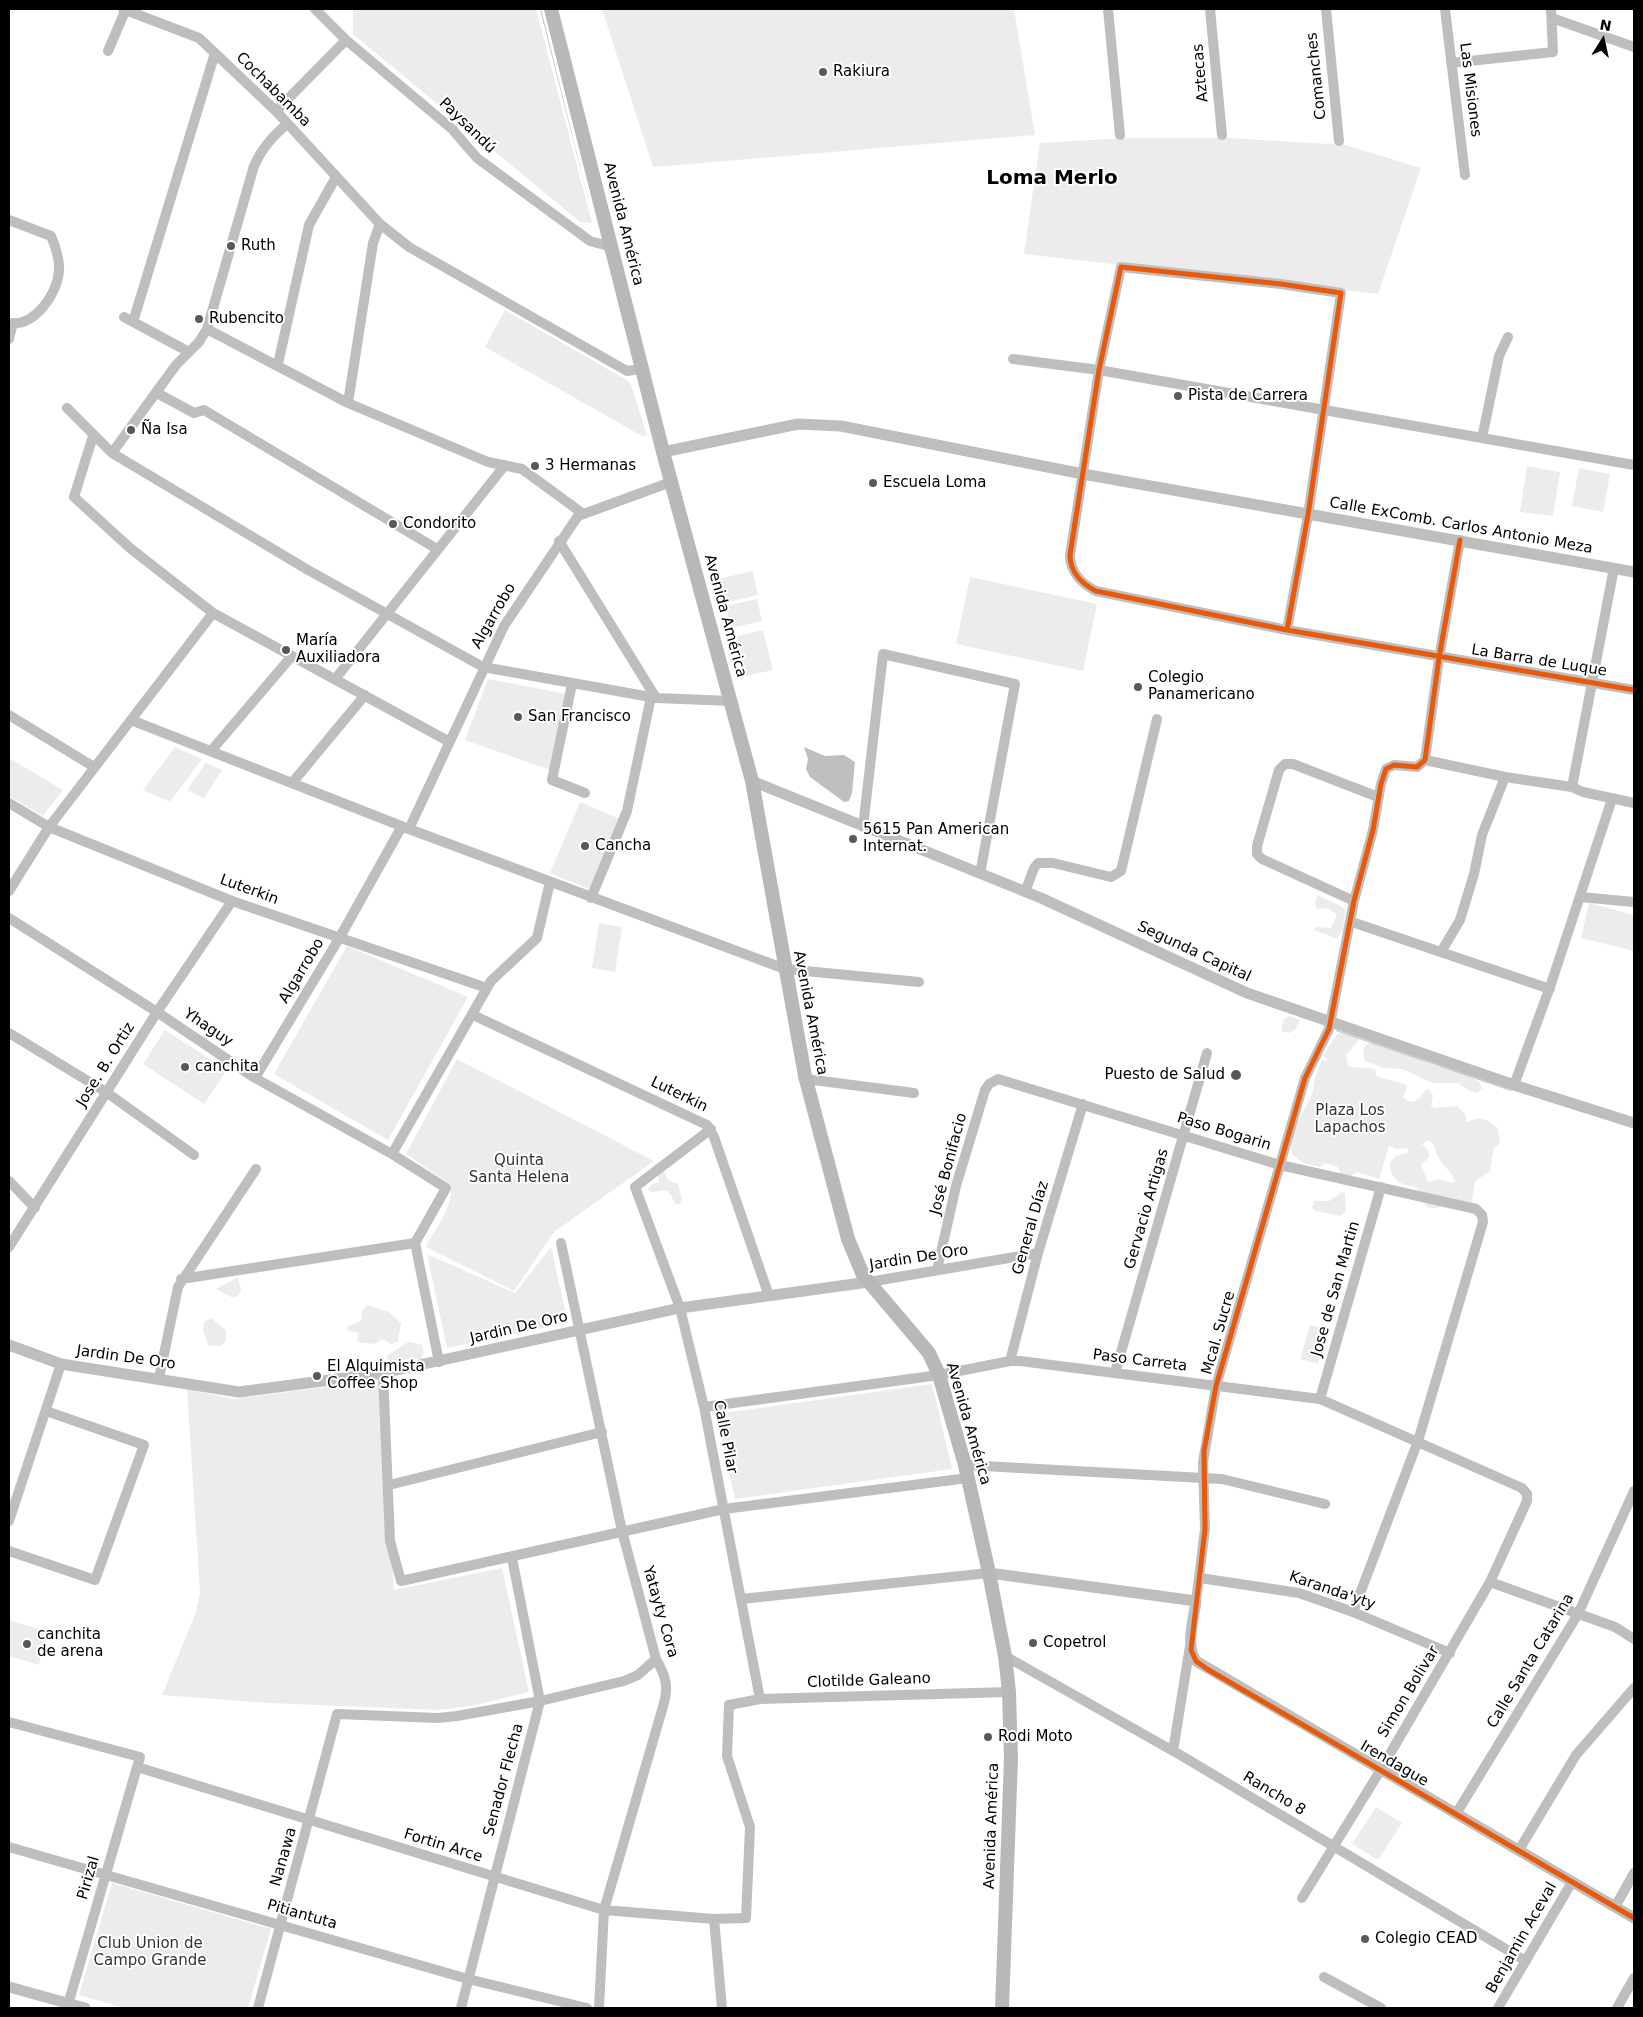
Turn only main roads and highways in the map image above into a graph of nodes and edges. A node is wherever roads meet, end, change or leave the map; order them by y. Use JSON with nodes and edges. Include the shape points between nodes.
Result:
{"nodes":[{"id":1,"x":551,"y":9,"type":"edge"},
{"id":2,"x":1002,"y":2008,"type":"edge"}],
"edges":[{"from":1,"to":2,"type":"main road","name":"Avenida América","via":[[641,369],[752,781],[806,1079],[848,1239],[858,1267],[929,1353],[939,1375],[966,1471],[989,1573],[1010,1692],[1011,1758]]}]}
